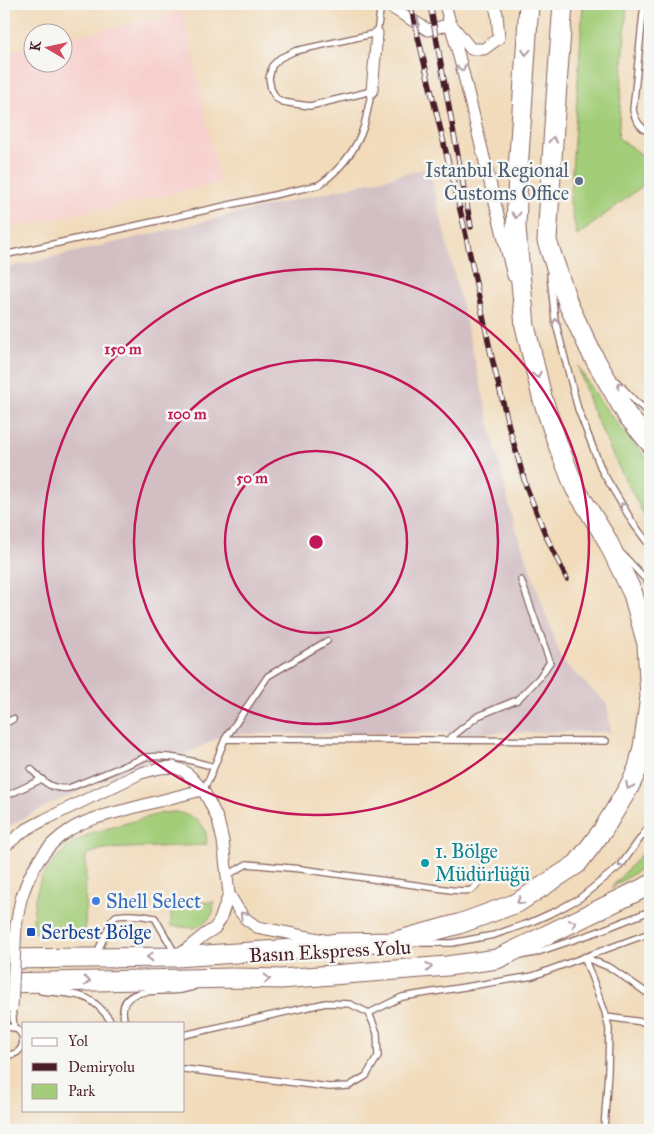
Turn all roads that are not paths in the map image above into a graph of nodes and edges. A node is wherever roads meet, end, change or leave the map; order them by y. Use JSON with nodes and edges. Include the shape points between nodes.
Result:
{"nodes":[{"id":1,"x":381,"y":4,"type":"edge"},
{"id":2,"x":386,"y":4,"type":"edge"},
{"id":3,"x":444,"y":4,"type":"edge"},
{"id":4,"x":494,"y":4,"type":"edge"},
{"id":5,"x":529,"y":4,"type":"edge"},
{"id":6,"x":563,"y":4,"type":"edge"},
{"id":7,"x":644,"y":4,"type":"edge"},
{"id":8,"x":451,"y":24,"type":"junction"},
{"id":9,"x":377,"y":33,"type":"junction"},
{"id":10,"x":372,"y":91,"type":"junction"},
{"id":11,"x":650,"y":133,"type":"edge"},
{"id":12,"x":547,"y":241,"type":"junction"},
{"id":13,"x":4,"y":255,"type":"edge"},
{"id":14,"x":525,"y":326,"type":"junction"},
{"id":15,"x":592,"y":354,"type":"junction"},
{"id":16,"x":650,"y":413,"type":"edge"},
{"id":17,"x":650,"y":443,"type":"edge"},
{"id":18,"x":606,"y":538,"type":"junction"},
{"id":19,"x":650,"y":546,"type":"edge"},
{"id":20,"x":521,"y":580,"type":"dead end"},
{"id":21,"x":650,"y":584,"type":"edge"},
{"id":22,"x":328,"y":641,"type":"dead end"},
{"id":23,"x":13,"y":719,"type":"dead end"},
{"id":24,"x":4,"y":724,"type":"edge"},
{"id":25,"x":225,"y":739,"type":"junction"},
{"id":26,"x":449,"y":739,"type":"junction"},
{"id":27,"x":606,"y":741,"type":"dead end"},
{"id":28,"x":214,"y":767,"type":"junction"},
{"id":29,"x":31,"y":769,"type":"dead end"},
{"id":30,"x":42,"y":779,"type":"junction"},
{"id":31,"x":203,"y":790,"type":"junction"},
{"id":32,"x":4,"y":797,"type":"edge"},
{"id":33,"x":650,"y":825,"type":"edge"},
{"id":34,"x":4,"y":847,"type":"edge"},
{"id":35,"x":484,"y":857,"type":"dead end"},
{"id":36,"x":226,"y":876,"type":"junction"},
{"id":37,"x":650,"y":885,"type":"edge"},
{"id":38,"x":229,"y":894,"type":"junction"},
{"id":39,"x":650,"y":911,"type":"edge"},
{"id":40,"x":650,"y":932,"type":"edge"},
{"id":41,"x":393,"y":942,"type":"junction"},
{"id":42,"x":338,"y":943,"type":"junction"},
{"id":43,"x":178,"y":957,"type":"junction"},
{"id":44,"x":584,"y":957,"type":"junction"},
{"id":45,"x":95,"y":958,"type":"junction"},
{"id":46,"x":4,"y":959,"type":"edge"},
{"id":47,"x":497,"y":959,"type":"junction"},
{"id":48,"x":230,"y":978,"type":"junction"},
{"id":49,"x":4,"y":984,"type":"edge"},
{"id":50,"x":30,"y":989,"type":"dead end"},
{"id":51,"x":38,"y":990,"type":"dead end"},
{"id":52,"x":650,"y":996,"type":"edge"},
{"id":53,"x":12,"y":1007,"type":"joint"},
{"id":54,"x":369,"y":1013,"type":"junction"},
{"id":55,"x":606,"y":1017,"type":"junction"},
{"id":56,"x":111,"y":1022,"type":"edge"},
{"id":57,"x":125,"y":1022,"type":"edge"},
{"id":58,"x":650,"y":1023,"type":"edge"},
{"id":59,"x":11,"y":1029,"type":"edge"},
{"id":60,"x":185,"y":1035,"type":"edge"},
{"id":61,"x":22,"y":1039,"type":"edge"},
{"id":62,"x":22,"y":1046,"type":"edge"},
{"id":63,"x":4,"y":1054,"type":"edge"},
{"id":64,"x":12,"y":1055,"type":"junction"},
{"id":65,"x":22,"y":1055,"type":"edge"},
{"id":66,"x":185,"y":1069,"type":"edge"},
{"id":67,"x":604,"y":1130,"type":"edge"}],
"edges":[{"from":1,"to":9,"type":"lane"},
{"from":2,"to":8,"type":"street","one_way":true,"via":[[428,30]]},
{"from":3,"to":8,"type":"street"},
{"from":4,"to":8,"type":"street","via":[[499,38],[484,49],[471,49]]},
{"from":5,"to":14,"type":"main road","name":"Basın Ekspress Yolu","one_way":true,"via":[[516,228]]},
{"from":12,"to":6,"type":"main road","one_way":true},
{"from":7,"to":11,"type":"lane","via":[[633,110],[637,122]]},
{"from":8,"to":14,"type":"street","one_way":true},
{"from":9,"to":10,"type":"street"},
{"from":9,"to":10,"type":"lane","via":[[295,51],[272,66],[269,78],[276,98],[310,106]]},
{"from":10,"to":13,"type":"lane","via":[[364,126],[354,147],[344,163],[319,185]]},
{"from":12,"to":15,"type":"main road","via":[[569,306]]},
{"from":19,"to":12,"type":"lane","one_way":true,"via":[[602,471],[578,409],[555,320]]},
{"from":14,"to":18,"type":"main road","name":"Basın Ekspress Yolu","one_way":true,"via":[[542,397],[558,445],[575,488]]},
{"from":16,"to":15,"type":"lane","one_way":true,"via":[[636,403]]},
{"from":15,"to":17,"type":"main road","via":[[627,415]]},
{"from":18,"to":21,"type":"lane"},
{"from":18,"to":41,"type":"main road","name":"Basın Ekspress Yolu","one_way":true,"via":[[633,594],[647,644],[650,697],[640,761],[629,787],[603,830],[576,864],[517,903],[459,924]]},
{"from":20,"to":26,"type":"lane","via":[[550,662],[517,700],[478,716]]},
{"from":22,"to":25,"type":"lane","via":[[268,676]]},
{"from":23,"to":24,"type":"lane"},
{"from":25,"to":26,"type":"lane"},
{"from":25,"to":28,"type":"lane"},
{"from":26,"to":27,"type":"lane"},
{"from":28,"to":30,"type":"lane","via":[[157,756],[146,757],[69,788],[56,788]]},
{"from":28,"to":31,"type":"lane"},
{"from":29,"to":30,"type":"lane"},
{"from":30,"to":32,"type":"lane"},
{"from":31,"to":34,"type":"street","via":[[192,777],[173,767],[140,773],[25,830]]},
{"from":31,"to":36,"type":"street","via":[[218,820]]},
{"from":31,"to":53,"type":"street","bridge":true,"via":[[108,814],[69,830],[56,840],[32,871],[21,897],[16,926]]},
{"from":33,"to":41,"type":"lane","one_way":true,"via":[[621,865],[580,898],[556,911],[494,935],[452,943]]},
{"from":35,"to":36,"type":"lane","via":[[478,884],[472,890],[464,891],[247,864]]},
{"from":36,"to":38,"type":"street"},
{"from":47,"to":37,"type":"main road","one_way":true},
{"from":42,"to":38,"type":"street","one_way":true,"via":[[258,927],[246,919]]},
{"from":38,"to":43,"type":"street","via":[[215,928]]},
{"from":39,"to":47,"type":"lane","name":"Basın Ekspress Yolu","via":[[535,953]]},
{"from":40,"to":44,"type":"lane"},
{"from":41,"to":42,"type":"main road","name":"Basın Ekspress Yolu"},
{"from":42,"to":43,"type":"main road","name":"Basın Ekspress Yolu"},
{"from":43,"to":45,"type":"main road","name":"Basın Ekspress Yolu","one_way":true},
{"from":43,"to":45,"type":"lane","via":[[155,918],[125,915],[112,920]]},
{"from":44,"to":52,"type":"lane","via":[[611,968]]},
{"from":44,"to":54,"type":"lane","via":[[533,976],[402,997]]},
{"from":44,"to":55,"type":"lane"},
{"from":45,"to":46,"type":"main road","name":"Basın Ekspress Yolu"},
{"from":48,"to":47,"type":"main road","name":"Basın Ekspress Yolu","one_way":true,"via":[[281,979]]},
{"from":49,"to":48,"type":"main road","name":"Basın Ekspress Yolu","one_way":true},
{"from":48,"to":57,"type":"lane","via":[[181,990],[136,994],[128,998],[123,1008]]},
{"from":49,"to":50,"type":"lane"},
{"from":51,"to":56,"type":"lane","via":[[81,995],[94,1001]]},
{"from":53,"to":59,"type":"lane"},
{"from":54,"to":60,"type":"lane","via":[[350,1004],[326,1003]]},
{"from":54,"to":66,"type":"lane","via":[[377,1033],[378,1056],[366,1076],[349,1086],[329,1087]]},
{"from":55,"to":58,"type":"lane"},
{"from":55,"to":67,"type":"lane","via":[[609,1028]]},
{"from":59,"to":61,"type":"lane","via":[[21,1034]]},
{"from":62,"to":64,"type":"lane"},
{"from":63,"to":64,"type":"lane"},
{"from":64,"to":65,"type":"lane"}]}
